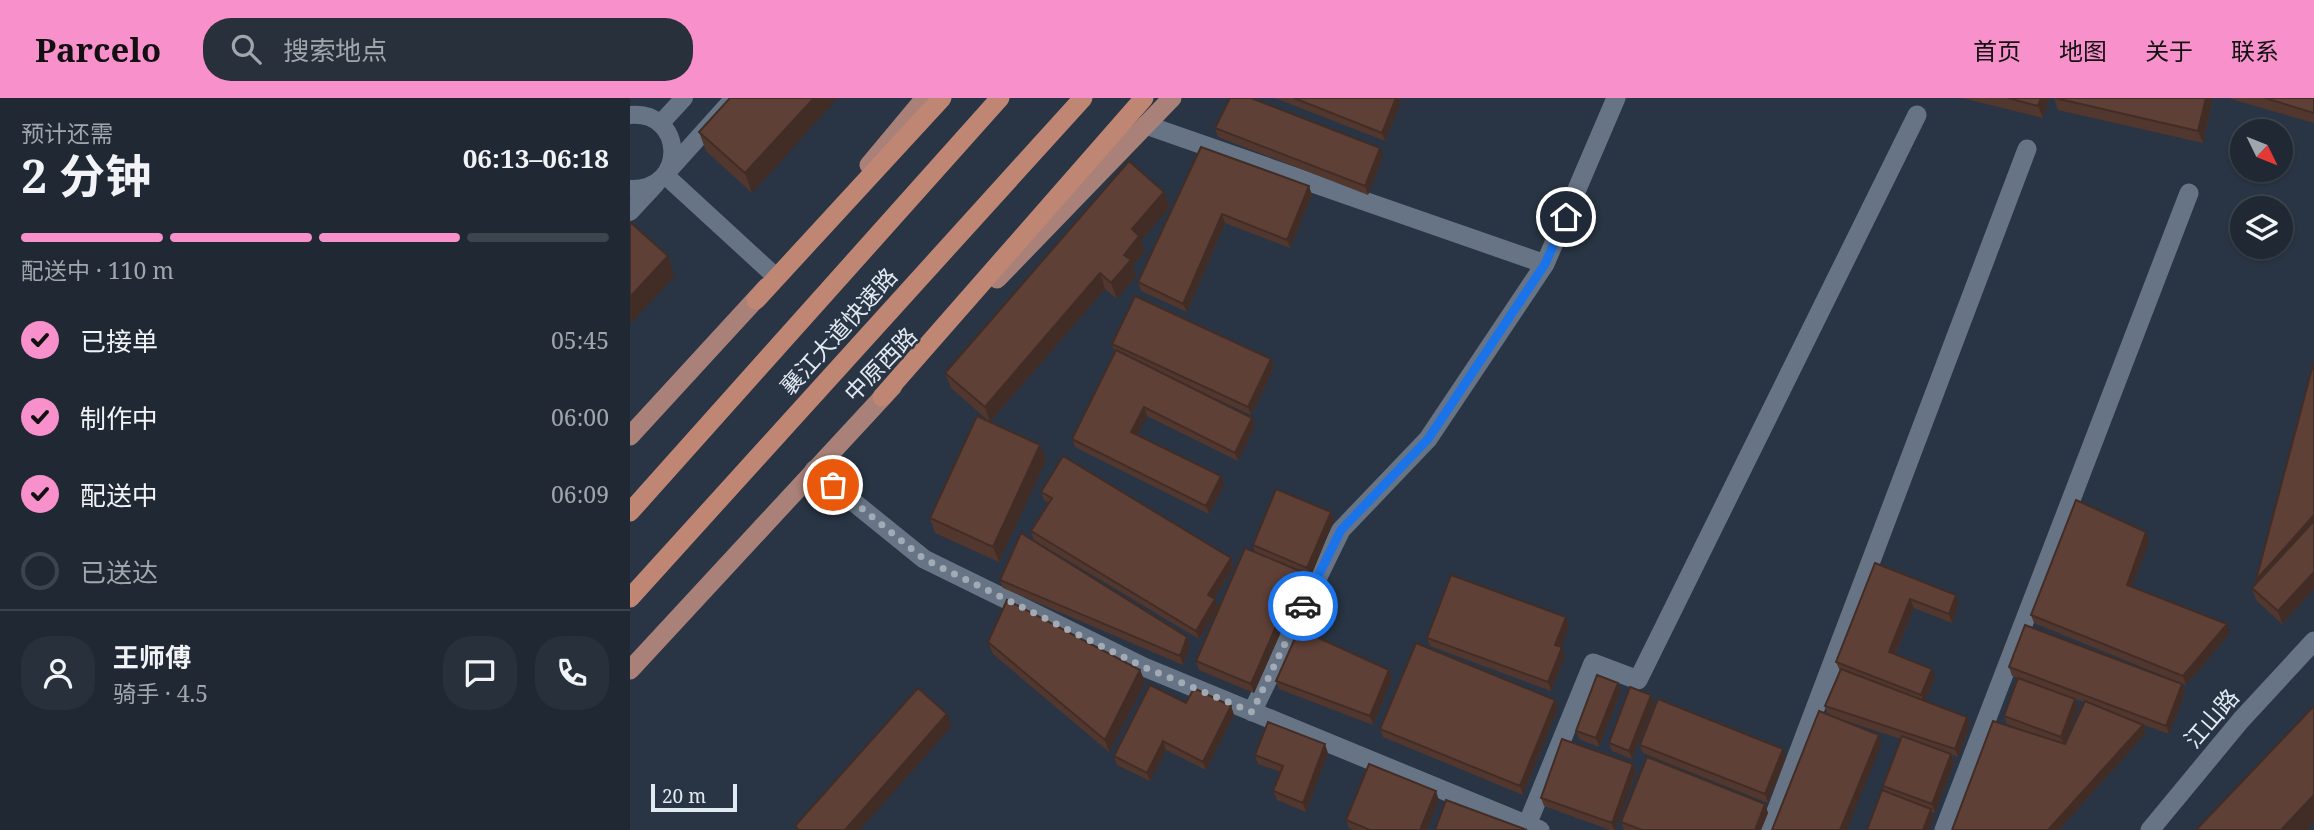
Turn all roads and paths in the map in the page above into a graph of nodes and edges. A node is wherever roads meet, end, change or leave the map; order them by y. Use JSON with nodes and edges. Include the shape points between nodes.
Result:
{"nodes":[{"id":1,"x":684,"y":98,"type":"edge"},
{"id":2,"x":734,"y":98,"type":"edge"},
{"id":3,"x":925,"y":98,"type":"edge"},
{"id":4,"x":942,"y":98,"type":"edge"},
{"id":5,"x":1000,"y":98,"type":"edge"},
{"id":6,"x":1083,"y":98,"type":"edge"},
{"id":7,"x":1144,"y":98,"type":"edge"},
{"id":8,"x":1172,"y":98,"type":"edge"},
{"id":9,"x":1616,"y":98,"type":"edge"},
{"id":10,"x":630,"y":115,"type":"edge"},
{"id":11,"x":1917,"y":116,"type":"dead end"},
{"id":12,"x":660,"y":124,"type":"junction"},
{"id":13,"x":1146,"y":125,"type":"junction"},
{"id":14,"x":2027,"y":149,"type":"dead end"},
{"id":15,"x":663,"y":177,"type":"junction"},
{"id":16,"x":630,"y":189,"type":"edge"},
{"id":17,"x":2189,"y":193,"type":"dead end"},
{"id":18,"x":630,"y":212,"type":"edge"},
{"id":19,"x":1545,"y":264,"type":"junction"},
{"id":20,"x":776,"y":277,"type":"junction"},
{"id":21,"x":756,"y":300,"type":"junction"},
{"id":22,"x":882,"y":397,"type":"junction"},
{"id":23,"x":630,"y":436,"type":"edge"},
{"id":24,"x":814,"y":470,"type":"junction"},
{"id":25,"x":630,"y":512,"type":"edge"},
{"id":26,"x":630,"y":598,"type":"edge"},
{"id":27,"x":2314,"y":641,"type":"edge"},
{"id":28,"x":630,"y":670,"type":"edge"},
{"id":29,"x":1252,"y":712,"type":"junction"},
{"id":30,"x":1534,"y":827,"type":"edge"},
{"id":31,"x":1769,"y":830,"type":"edge"},
{"id":32,"x":1944,"y":830,"type":"edge"},
{"id":33,"x":2150,"y":830,"type":"edge"}],
"edges":[{"from":1,"to":12,"type":"lane"},
{"from":2,"to":15,"type":"lane"},
{"from":3,"to":20,"type":"main road"},
{"from":4,"to":21,"type":"highway"},
{"from":5,"to":25,"type":"highway","name":"襄江大道快速路"},
{"from":6,"to":26,"type":"highway","name":"襄江大道快速路"},
{"from":7,"to":22,"type":"highway"},
{"from":8,"to":13,"type":"main road","name":"中原西路"},
{"from":9,"to":19,"type":"street"},
{"from":10,"to":12,"type":"lane","via":[[646,115]]},
{"from":11,"to":30,"type":"street","via":[[1638,681],[1593,663]]},
{"from":12,"to":15,"type":"lane","via":[[674,152]]},
{"from":13,"to":19,"type":"street"},
{"from":13,"to":22,"type":"main road","name":"中原西路"},
{"from":14,"to":31,"type":"street"},
{"from":15,"to":16,"type":"lane","via":[[645,189]]},
{"from":15,"to":18,"type":"lane"},
{"from":15,"to":20,"type":"lane"},
{"from":17,"to":32,"type":"street"},
{"from":19,"to":29,"type":"street","via":[[1428,439],[1341,530]]},
{"from":20,"to":21,"type":"main road"},
{"from":21,"to":23,"type":"main road"},
{"from":22,"to":24,"type":"main road","name":"中原西路"},
{"from":24,"to":28,"type":"main road","name":"中原西路"},
{"from":24,"to":29,"type":"street","via":[[924,559],[1144,667]]},
{"from":27,"to":33,"type":"street","name":"江山路"},
{"from":29,"to":30,"type":"street"}]}
